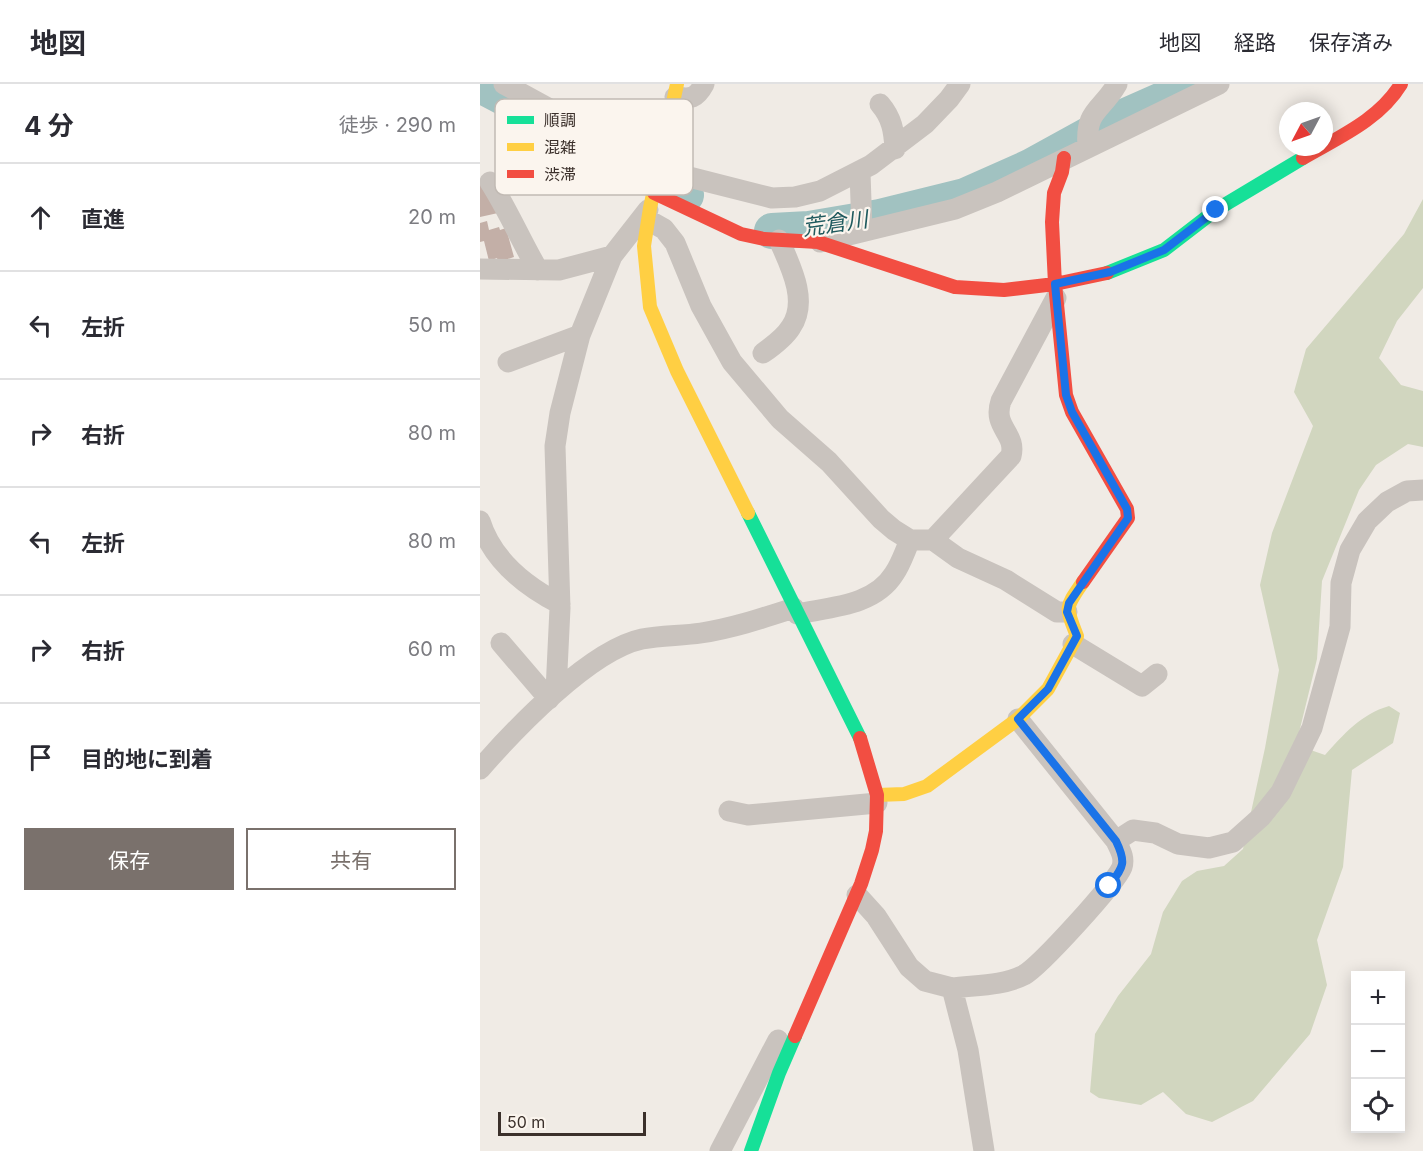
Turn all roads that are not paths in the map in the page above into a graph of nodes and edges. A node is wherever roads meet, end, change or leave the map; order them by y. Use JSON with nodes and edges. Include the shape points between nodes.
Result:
{"nodes":[{"id":1,"x":504,"y":84,"type":"edge"},
{"id":2,"x":704,"y":84,"type":"edge"},
{"id":3,"x":960,"y":84,"type":"edge"},
{"id":4,"x":1117,"y":84,"type":"edge"},
{"id":5,"x":1219,"y":84,"type":"edge"},
{"id":6,"x":1401,"y":84,"type":"edge"},
{"id":7,"x":676,"y":91,"type":"edge"},
{"id":8,"x":531,"y":99,"type":"edge"},
{"id":9,"x":880,"y":104,"type":"dead end"},
{"id":10,"x":1088,"y":147,"type":"junction"},
{"id":11,"x":895,"y":149,"type":"junction"},
{"id":12,"x":1064,"y":158,"type":"junction"},
{"id":13,"x":860,"y":172,"type":"junction"},
{"id":14,"x":693,"y":178,"type":"edge"},
{"id":15,"x":490,"y":182,"type":"dead end"},
{"id":16,"x":495,"y":190,"type":"edge"},
{"id":17,"x":498,"y":195,"type":"edge"},
{"id":18,"x":653,"y":195,"type":"edge"},
{"id":19,"x":651,"y":202,"type":"junction"},
{"id":20,"x":862,"y":231,"type":"junction"},
{"id":21,"x":779,"y":240,"type":"junction"},
{"id":22,"x":818,"y":242,"type":"junction"},
{"id":23,"x":612,"y":256,"type":"junction"},
{"id":24,"x":480,"y":269,"type":"edge"},
{"id":25,"x":538,"y":270,"type":"junction"},
{"id":26,"x":1055,"y":291,"type":"junction"},
{"id":27,"x":580,"y":335,"type":"junction"},
{"id":28,"x":763,"y":353,"type":"dead end"},
{"id":29,"x":508,"y":362,"type":"dead end"},
{"id":30,"x":1423,"y":490,"type":"edge"},
{"id":31,"x":480,"y":521,"type":"edge"},
{"id":32,"x":910,"y":540,"type":"junction"},
{"id":33,"x":933,"y":540,"type":"junction"},
{"id":34,"x":486,"y":550,"type":"edge"},
{"id":35,"x":560,"y":604,"type":"junction"},
{"id":36,"x":795,"y":611,"type":"junction"},
{"id":37,"x":1067,"y":612,"type":"junction"},
{"id":38,"x":501,"y":643,"type":"dead end"},
{"id":39,"x":1073,"y":644,"type":"junction"},
{"id":40,"x":1157,"y":674,"type":"dead end"},
{"id":41,"x":553,"y":695,"type":"junction"},
{"id":42,"x":1018,"y":719,"type":"junction"},
{"id":43,"x":480,"y":769,"type":"edge"},
{"id":44,"x":877,"y":799,"type":"junction"},
{"id":45,"x":729,"y":811,"type":"dead end"},
{"id":46,"x":1116,"y":841,"type":"junction"},
{"id":47,"x":857,"y":895,"type":"junction"},
{"id":48,"x":952,"y":988,"type":"junction"},
{"id":49,"x":814,"y":992,"type":"junction"},
{"id":50,"x":720,"y":1151,"type":"edge"},
{"id":51,"x":751,"y":1151,"type":"edge"},
{"id":52,"x":984,"y":1151,"type":"edge"}],
"edges":[{"from":1,"to":8,"type":"street"},
{"from":2,"to":7,"type":"street","via":[[690,99]]},
{"from":3,"to":11,"type":"street","via":[[925,124]]},
{"from":4,"to":10,"type":"street","via":[[1088,120]]},
{"from":5,"to":10,"type":"street"},
{"from":6,"to":26,"type":"street","via":[[1392,99],[1370,119],[1216,210],[1164,250]]},
{"from":9,"to":11,"type":"street","via":[[888,113]]},
{"from":10,"to":12,"type":"street"},
{"from":11,"to":13,"type":"street"},
{"from":12,"to":20,"type":"street","via":[[955,209]]},
{"from":12,"to":26,"type":"street","via":[[1054,193],[1052,222]]},
{"from":13,"to":14,"type":"street","via":[[820,191],[772,198]]},
{"from":13,"to":20,"type":"street"},
{"from":15,"to":16,"type":"street"},
{"from":17,"to":25,"type":"street"},
{"from":18,"to":19,"type":"street"},
{"from":19,"to":21,"type":"street","via":[[741,234]]},
{"from":19,"to":23,"type":"street"},
{"from":19,"to":32,"type":"street","via":[[732,362],[780,419],[829,462],[881,519]]},
{"from":19,"to":36,"type":"street","via":[[644,246],[650,307],[677,371]]},
{"from":20,"to":22,"type":"street"},
{"from":21,"to":22,"type":"street"},
{"from":21,"to":28,"type":"street","via":[[797,286],[797,307],[792,326]]},
{"from":22,"to":26,"type":"street","via":[[955,287]]},
{"from":23,"to":25,"type":"street","via":[[559,270]]},
{"from":23,"to":27,"type":"street"},
{"from":24,"to":25,"type":"street"},
{"from":26,"to":33,"type":"street","via":[[998,412],[1011,441],[1011,456]]},
{"from":26,"to":37,"type":"street","via":[[1066,395],[1127,509],[1128,518],[1069,603]]},
{"from":27,"to":29,"type":"street"},
{"from":27,"to":35,"type":"street","via":[[555,446]]},
{"from":30,"to":46,"type":"street","via":[[1407,491],[1387,502],[1367,521],[1350,550],[1341,583],[1340,627],[1312,728],[1281,792],[1261,817],[1233,842],[1209,848],[1178,844],[1155,833],[1133,830]]},
{"from":31,"to":34,"type":"street"},
{"from":32,"to":33,"type":"street"},
{"from":32,"to":36,"type":"street","via":[[895,574],[873,596]]},
{"from":33,"to":37,"type":"street","via":[[958,558],[1006,580],[1057,612]]},
{"from":34,"to":35,"type":"street","via":[[524,583]]},
{"from":35,"to":41,"type":"street"},
{"from":36,"to":41,"type":"street","via":[[701,633],[641,639],[611,651]]},
{"from":36,"to":44,"type":"street","via":[[860,737]]},
{"from":37,"to":39,"type":"street","via":[[1077,636]]},
{"from":38,"to":41,"type":"street"},
{"from":39,"to":40,"type":"street","via":[[1142,686]]},
{"from":39,"to":42,"type":"street","via":[[1048,689]]},
{"from":41,"to":43,"type":"street"},
{"from":42,"to":44,"type":"street","via":[[927,786]]},
{"from":42,"to":46,"type":"street"},
{"from":44,"to":45,"type":"street","via":[[748,815]]},
{"from":44,"to":47,"type":"street","via":[[876,831]]},
{"from":46,"to":48,"type":"street","via":[[1124,858],[1122,868],[1045,957],[1025,974],[1007,981]]},
{"from":47,"to":48,"type":"street","via":[[876,916],[909,967],[925,981]]},
{"from":47,"to":49,"type":"street"},
{"from":48,"to":52,"type":"street","via":[[968,1050]]},
{"from":49,"to":50,"type":"street","via":[[797,1006]]},
{"from":49,"to":51,"type":"street"}]}
